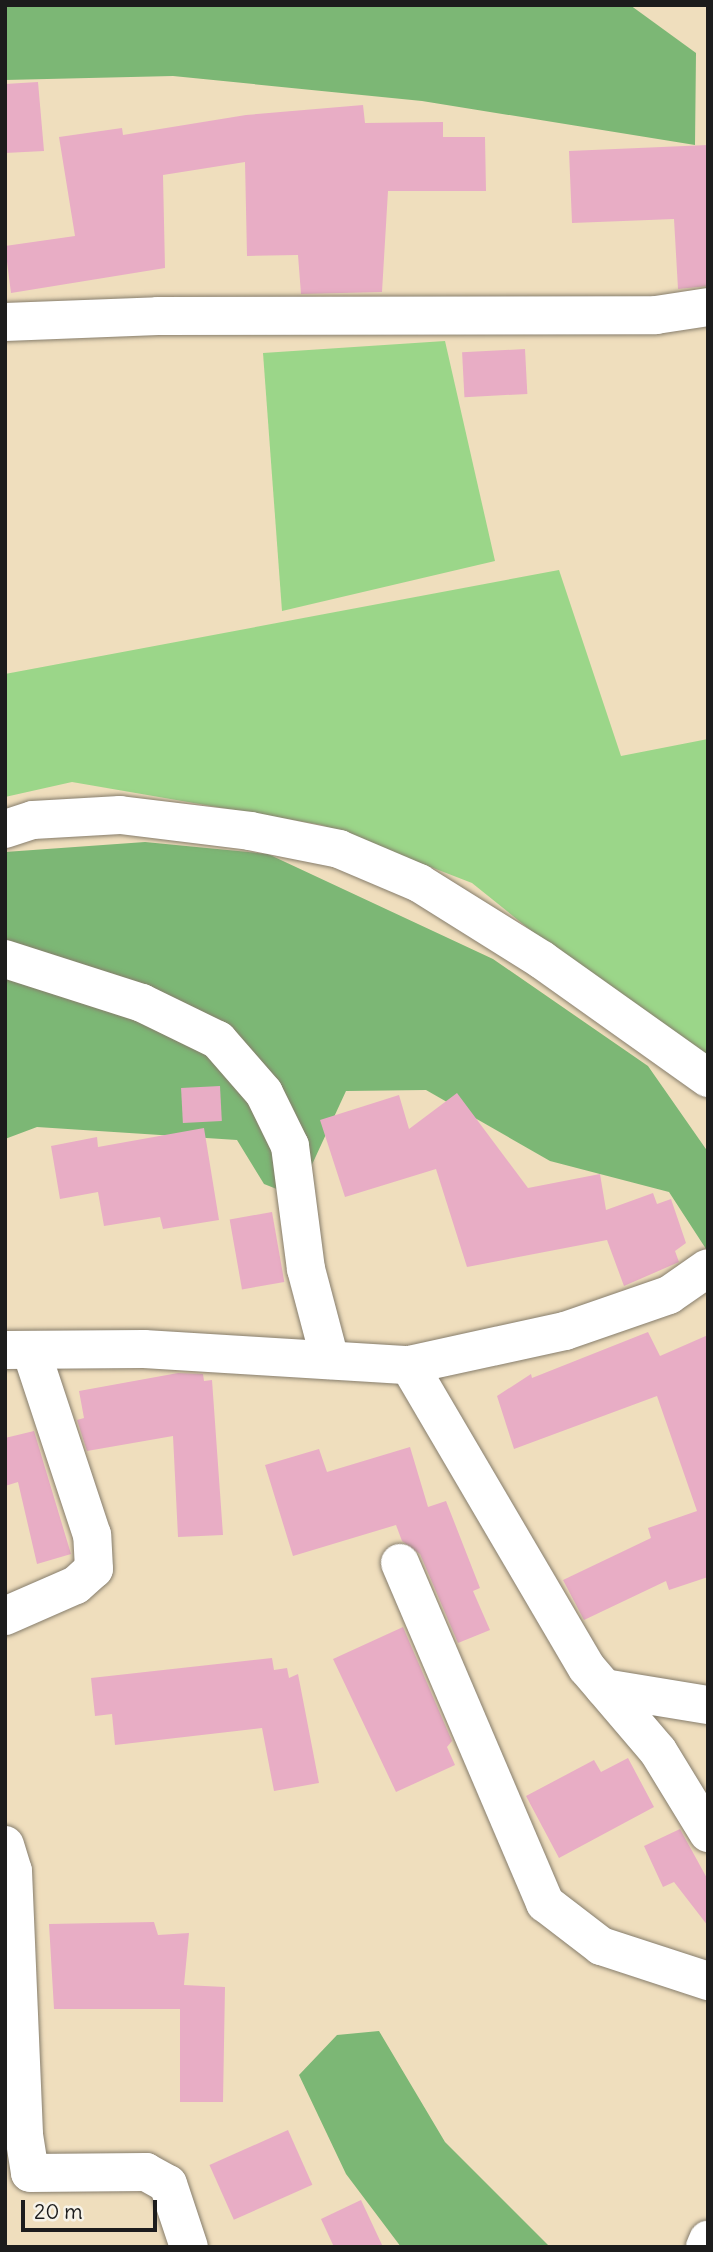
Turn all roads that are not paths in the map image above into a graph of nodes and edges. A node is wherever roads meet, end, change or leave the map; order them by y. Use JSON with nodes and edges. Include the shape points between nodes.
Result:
{"nodes":[{"id":1,"x":708,"y":307,"type":"edge"},
{"id":2,"x":5,"y":323,"type":"edge"},
{"id":3,"x":5,"y":829,"type":"edge"},
{"id":4,"x":5,"y":959,"type":"edge"},
{"id":5,"x":708,"y":1078,"type":"edge"},
{"id":6,"x":708,"y":1268,"type":"edge"},
{"id":7,"x":18,"y":1351,"type":"edge"},
{"id":8,"x":330,"y":1360,"type":"junction"},
{"id":9,"x":409,"y":1365,"type":"junction"},
{"id":10,"x":400,"y":1563,"type":"dead end"},
{"id":11,"x":5,"y":1616,"type":"edge"},
{"id":12,"x":604,"y":1688,"type":"junction"},
{"id":13,"x":708,"y":1705,"type":"edge"},
{"id":14,"x":708,"y":1833,"type":"edge"},
{"id":15,"x":5,"y":1845,"type":"edge"},
{"id":16,"x":708,"y":1981,"type":"edge"},
{"id":17,"x":708,"y":2241,"type":"edge"},
{"id":18,"x":189,"y":2247,"type":"edge"},
{"id":19,"x":705,"y":2247,"type":"edge"}],
"edges":[{"from":1,"to":2,"type":"street","via":[[656,315],[158,316]]},
{"from":3,"to":5,"type":"street","via":[[33,820],[120,815],[250,831],[339,849],[419,883],[542,960]]},
{"from":4,"to":8,"type":"street","via":[[142,1003],[218,1040],[264,1093],[290,1146],[306,1269]]},
{"from":6,"to":9,"type":"street","via":[[669,1295],[565,1331]]},
{"from":7,"to":8,"type":"street","via":[[144,1349]]},
{"from":7,"to":11,"type":"street","via":[[92,1535],[94,1569],[76,1585]]},
{"from":8,"to":9,"type":"street"},
{"from":9,"to":12,"type":"street","via":[[587,1668]]},
{"from":10,"to":16,"type":"street","via":[[545,1903],[601,1946]]},
{"from":12,"to":13,"type":"street"},
{"from":12,"to":14,"type":"street","via":[[657,1751]]},
{"from":15,"to":18,"type":"street","via":[[13,1871],[24,2134],[30,2173],[146,2172],[168,2184]]},
{"from":17,"to":19,"type":"street"}]}
